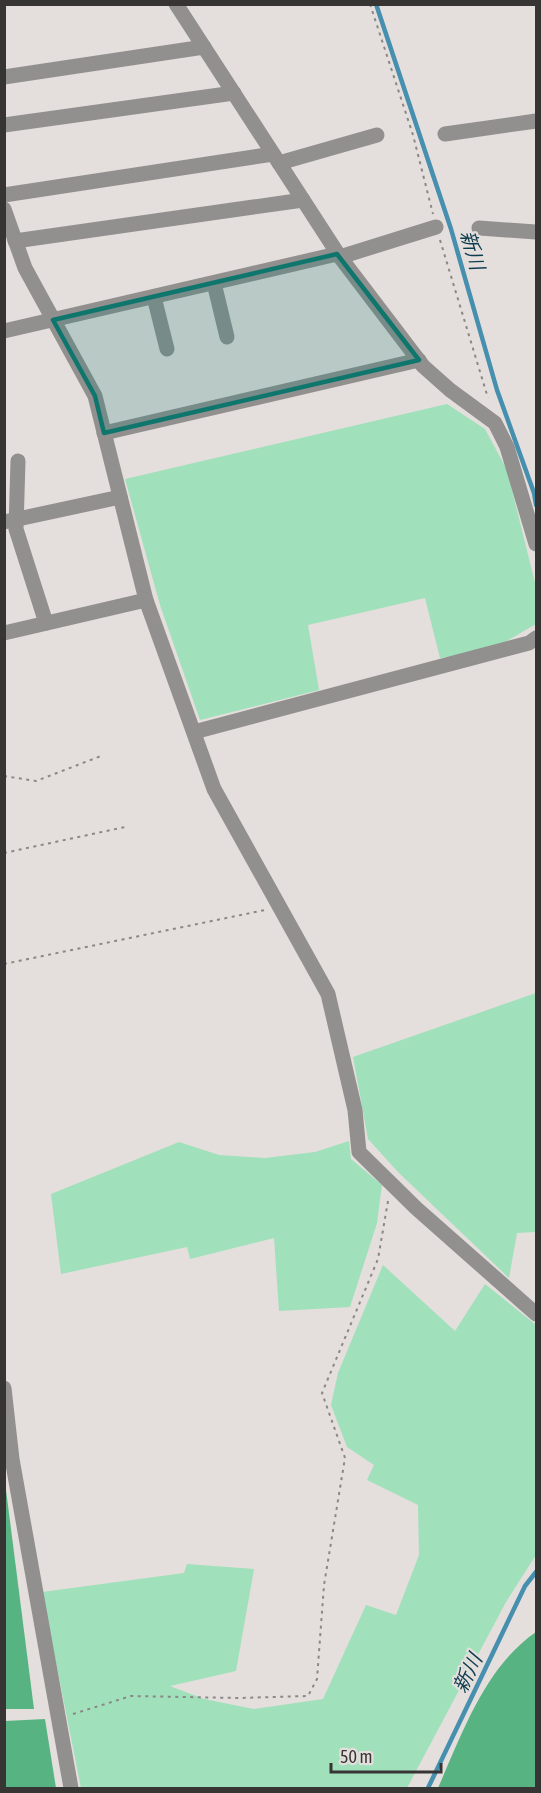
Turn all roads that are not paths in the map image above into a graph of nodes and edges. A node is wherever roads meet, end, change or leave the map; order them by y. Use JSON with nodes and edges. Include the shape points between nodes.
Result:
{"nodes":[{"id":1,"x":176,"y":4,"type":"edge"},
{"id":2,"x":204,"y":46,"type":"junction"},
{"id":3,"x":4,"y":77,"type":"edge"},
{"id":4,"x":234,"y":93,"type":"junction"},
{"id":5,"x":537,"y":122,"type":"edge"},
{"id":6,"x":4,"y":125,"type":"edge"},
{"id":7,"x":445,"y":134,"type":"dead end"},
{"id":8,"x":378,"y":135,"type":"dead end"},
{"id":9,"x":276,"y":158,"type":"junction"},
{"id":10,"x":4,"y":195,"type":"edge"},
{"id":11,"x":303,"y":200,"type":"junction"},
{"id":12,"x":4,"y":209,"type":"edge"},
{"id":13,"x":436,"y":227,"type":"dead end"},
{"id":14,"x":479,"y":228,"type":"dead end"},
{"id":15,"x":537,"y":232,"type":"edge"},
{"id":16,"x":15,"y":241,"type":"junction"},
{"id":17,"x":339,"y":256,"type":"junction"},
{"id":18,"x":214,"y":283,"type":"junction"},
{"id":19,"x":154,"y":297,"type":"junction"},
{"id":20,"x":53,"y":320,"type":"junction"},
{"id":21,"x":4,"y":331,"type":"edge"},
{"id":22,"x":226,"y":337,"type":"dead end"},
{"id":23,"x":167,"y":350,"type":"dead end"},
{"id":24,"x":419,"y":360,"type":"junction"},
{"id":25,"x":104,"y":432,"type":"junction"},
{"id":26,"x":18,"y":461,"type":"dead end"},
{"id":27,"x":120,"y":497,"type":"junction"},
{"id":28,"x":10,"y":521,"type":"edge"},
{"id":29,"x":537,"y":544,"type":"edge"},
{"id":30,"x":146,"y":600,"type":"junction"},
{"id":31,"x":46,"y":623,"type":"junction"},
{"id":32,"x":4,"y":633,"type":"edge"},
{"id":33,"x":537,"y":638,"type":"edge"},
{"id":34,"x":194,"y":732,"type":"junction"},
{"id":35,"x":537,"y":1314,"type":"edge"},
{"id":36,"x":4,"y":1388,"type":"edge"},
{"id":37,"x":71,"y":1788,"type":"edge"}],
"edges":[{"from":1,"to":2,"type":"street"},
{"from":2,"to":3,"type":"street"},
{"from":2,"to":4,"type":"street"},
{"from":4,"to":6,"type":"street"},
{"from":4,"to":9,"type":"street"},
{"from":5,"to":7,"type":"street"},
{"from":8,"to":9,"type":"street"},
{"from":9,"to":10,"type":"street"},
{"from":9,"to":11,"type":"street"},
{"from":11,"to":16,"type":"street"},
{"from":11,"to":17,"type":"street"},
{"from":12,"to":16,"type":"street"},
{"from":13,"to":17,"type":"street"},
{"from":14,"to":15,"type":"street"},
{"from":16,"to":20,"type":"street"},
{"from":17,"to":18,"type":"street"},
{"from":17,"to":24,"type":"street"},
{"from":18,"to":19,"type":"street"},
{"from":18,"to":22,"type":"street"},
{"from":19,"to":20,"type":"street"},
{"from":19,"to":23,"type":"street"},
{"from":20,"to":21,"type":"street"},
{"from":20,"to":25,"type":"street","via":[[95,396]]},
{"from":24,"to":25,"type":"street"},
{"from":24,"to":29,"type":"street","via":[[450,390],[495,423],[507,447]]},
{"from":25,"to":27,"type":"street"},
{"from":26,"to":28,"type":"street"},
{"from":27,"to":28,"type":"street"},
{"from":27,"to":30,"type":"street"},
{"from":28,"to":31,"type":"street","via":[[16,528]]},
{"from":30,"to":31,"type":"street"},
{"from":30,"to":34,"type":"street"},
{"from":31,"to":32,"type":"street"},
{"from":33,"to":34,"type":"street","via":[[465,662]]},
{"from":34,"to":35,"type":"street","via":[[214,789],[328,994],[355,1110],[359,1152],[416,1208]]},
{"from":36,"to":37,"type":"street","via":[[12,1459]]}]}
